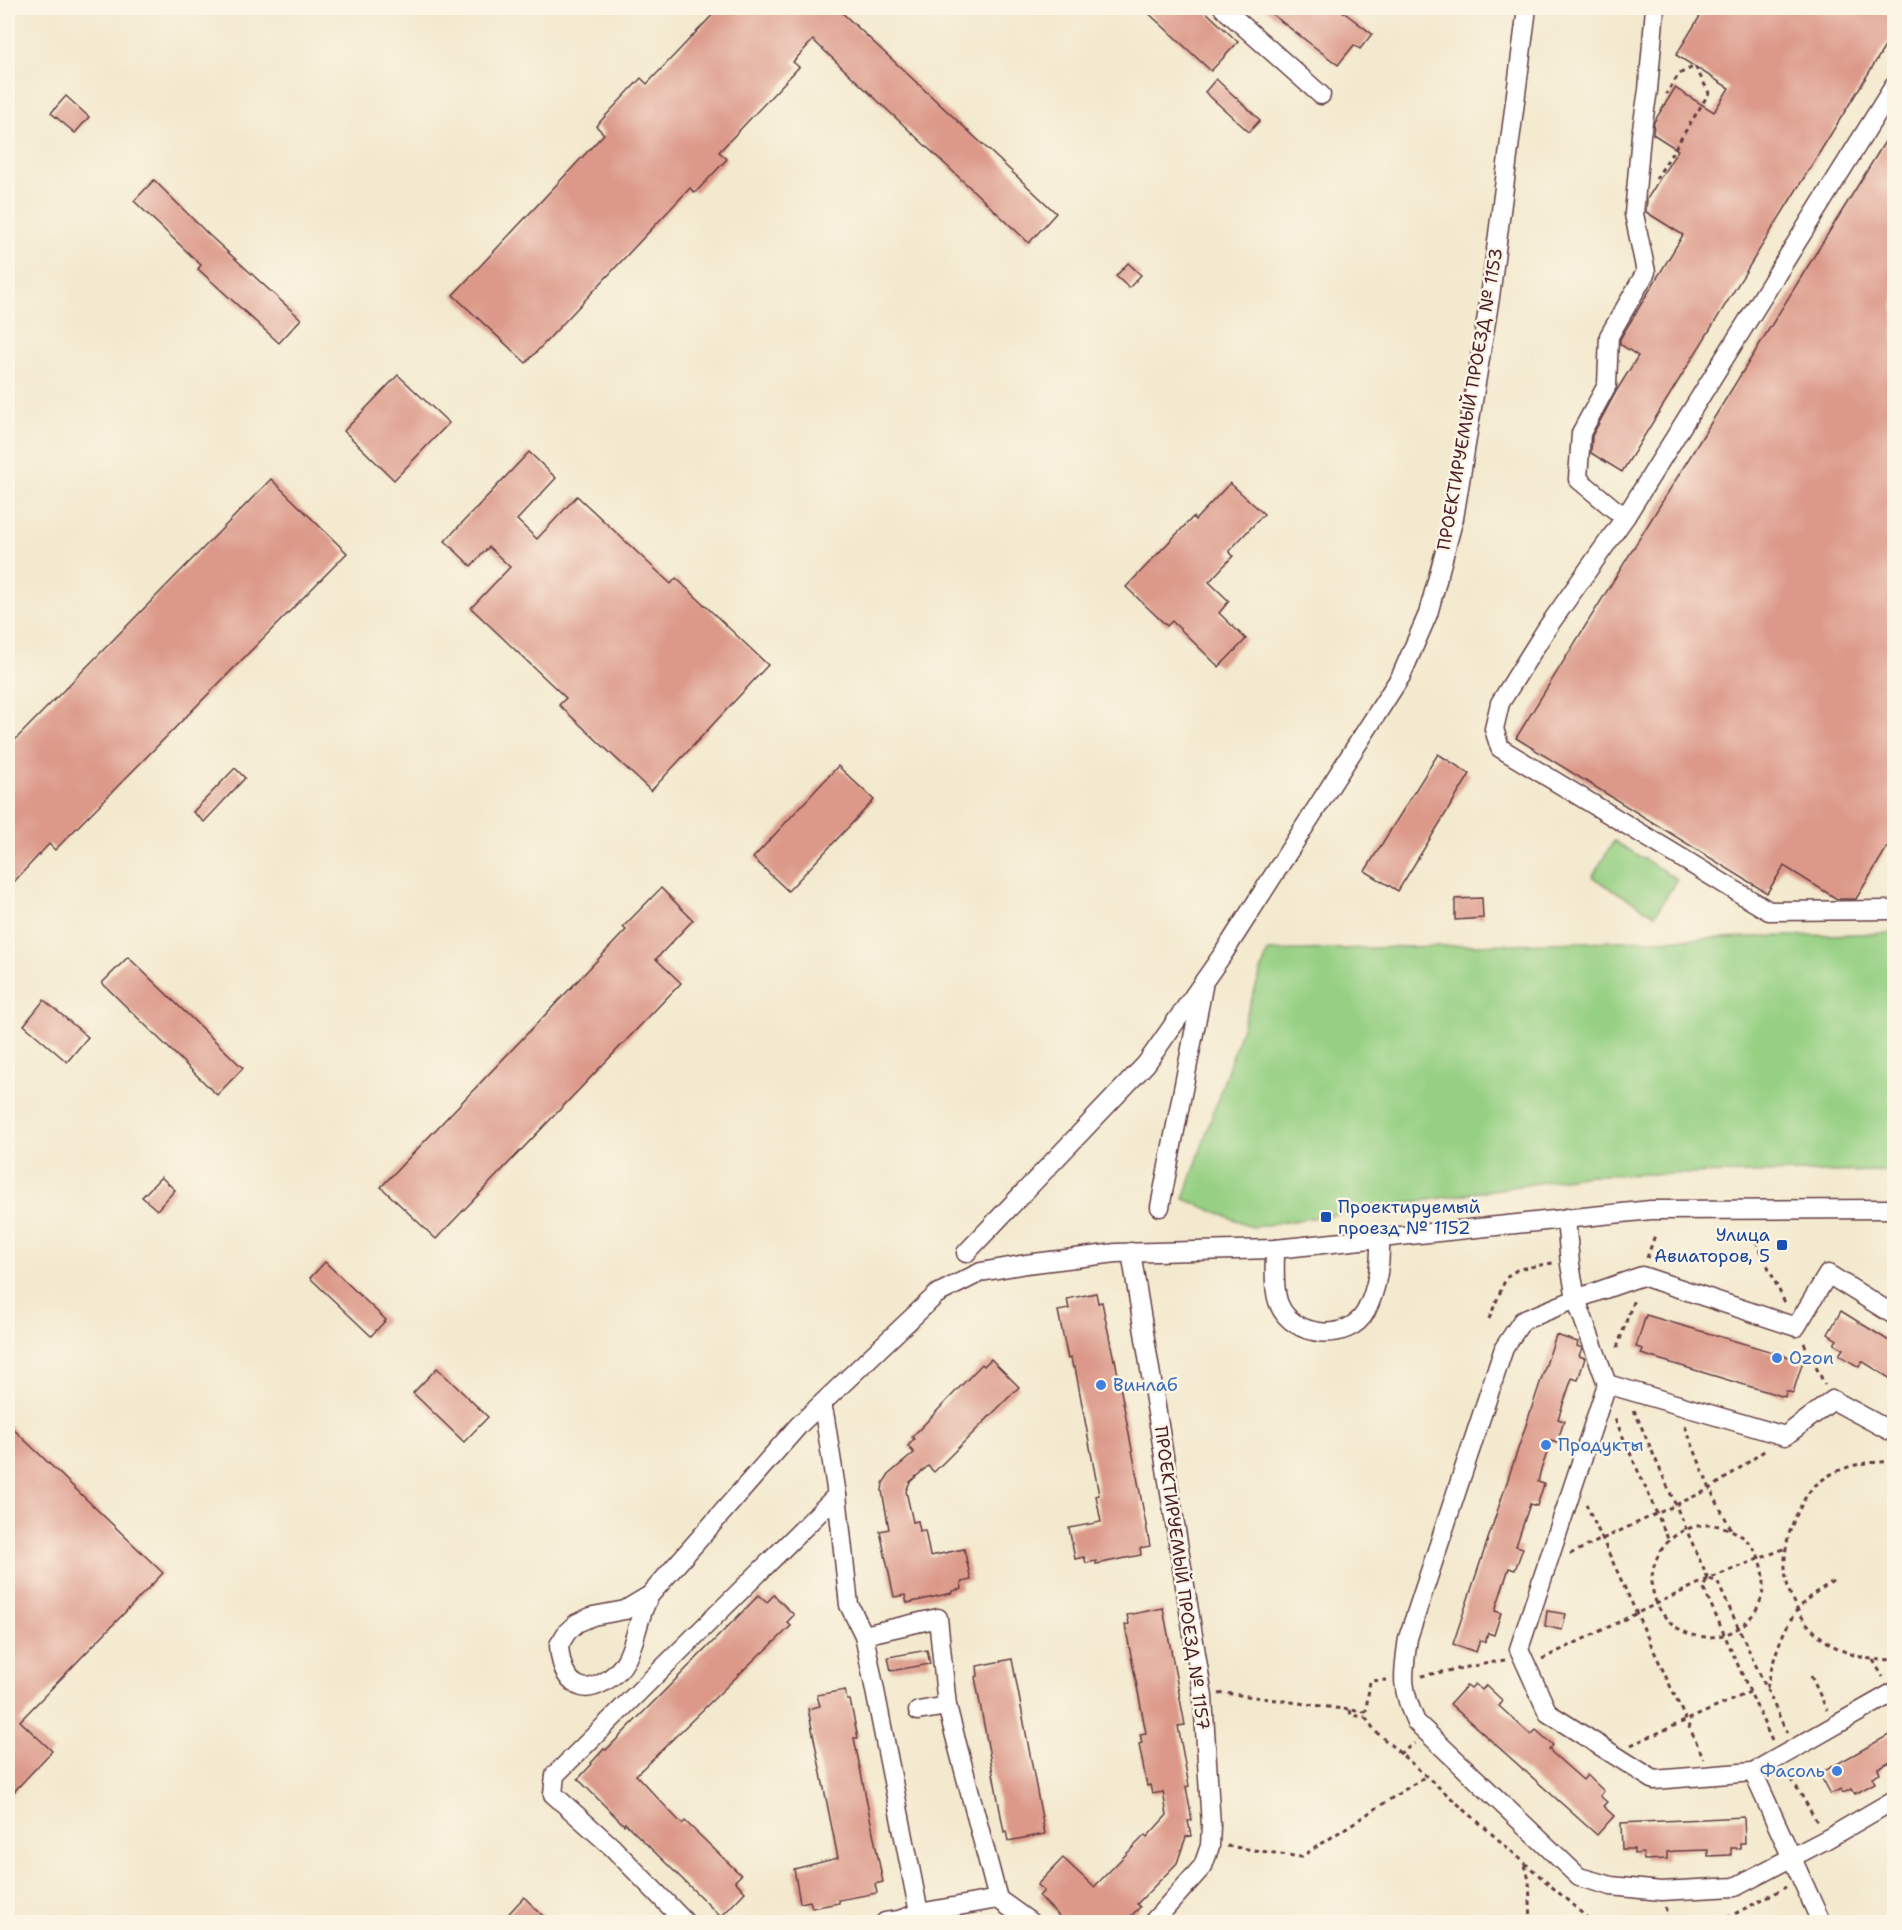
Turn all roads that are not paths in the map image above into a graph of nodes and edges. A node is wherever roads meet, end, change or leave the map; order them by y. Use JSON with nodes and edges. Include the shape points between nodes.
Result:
{"nodes":[{"id":1,"x":1223,"y":8,"type":"edge"},
{"id":2,"x":1527,"y":8,"type":"edge"},
{"id":3,"x":1655,"y":8,"type":"edge"},
{"id":4,"x":1894,"y":86,"type":"edge"},
{"id":5,"x":1321,"y":95,"type":"dead end"},
{"id":6,"x":1626,"y":516,"type":"junction"},
{"id":7,"x":1894,"y":910,"type":"edge"},
{"id":8,"x":1205,"y":979,"type":"junction"},
{"id":9,"x":1160,"y":1207,"type":"dead end"},
{"id":10,"x":1894,"y":1209,"type":"edge"},
{"id":11,"x":1566,"y":1218,"type":"junction"},
{"id":12,"x":1380,"y":1239,"type":"junction"},
{"id":13,"x":1275,"y":1249,"type":"junction"},
{"id":14,"x":1131,"y":1252,"type":"junction"},
{"id":15,"x":966,"y":1253,"type":"dead end"},
{"id":16,"x":1576,"y":1299,"type":"junction"},
{"id":17,"x":1894,"y":1315,"type":"edge"},
{"id":18,"x":1605,"y":1389,"type":"junction"},
{"id":19,"x":822,"y":1404,"type":"junction"},
{"id":20,"x":1894,"y":1433,"type":"edge"},
{"id":21,"x":837,"y":1495,"type":"junction"},
{"id":22,"x":650,"y":1595,"type":"junction"},
{"id":23,"x":864,"y":1635,"type":"junction"},
{"id":24,"x":1894,"y":1692,"type":"edge"},
{"id":25,"x":947,"y":1706,"type":"junction"},
{"id":26,"x":918,"y":1711,"type":"dead end"},
{"id":27,"x":1753,"y":1772,"type":"junction"},
{"id":28,"x":1894,"y":1800,"type":"edge"},
{"id":29,"x":1791,"y":1858,"type":"junction"},
{"id":30,"x":998,"y":1899,"type":"junction"},
{"id":31,"x":919,"y":1912,"type":"junction"},
{"id":32,"x":685,"y":1923,"type":"edge"},
{"id":33,"x":885,"y":1923,"type":"edge"},
{"id":34,"x":1030,"y":1923,"type":"edge"},
{"id":35,"x":1153,"y":1923,"type":"edge"},
{"id":36,"x":1821,"y":1923,"type":"edge"}],
"edges":[{"from":1,"to":5,"type":"street"},
{"from":2,"to":8,"type":"street","name":"ПРОЕКТИРУЕМЫЙ ПРОЕЗД № 1153","via":[[1482,351],[1454,518],[1428,614],[1401,676]]},
{"from":3,"to":6,"type":"street","via":[[1634,214],[1646,272],[1609,336],[1607,385],[1581,433],[1578,479]]},
{"from":4,"to":6,"type":"street"},
{"from":6,"to":7,"type":"street","via":[[1546,628],[1500,703],[1494,729],[1500,748],[1769,911]]},
{"from":8,"to":9,"type":"street"},
{"from":8,"to":15,"type":"street","name":"ПРОЕКТИРУЕМЫЙ ПРОЕЗД № 1153","via":[[1146,1064]]},
{"from":10,"to":11,"type":"street","via":[[1651,1210]]},
{"from":11,"to":12,"type":"street"},
{"from":11,"to":16,"type":"street"},
{"from":12,"to":13,"type":"street"},
{"from":12,"to":13,"type":"street","via":[[1378,1273],[1365,1312],[1353,1325],[1326,1333],[1293,1323],[1284,1314],[1278,1303]]},
{"from":13,"to":14,"type":"street"},
{"from":14,"to":19,"type":"street","via":[[981,1272],[937,1294]]},
{"from":14,"to":35,"type":"street","name":"ПРОЕКТИРУЕМЫЙ ПРОЕЗД № 1157","via":[[1203,1697],[1211,1826],[1203,1866]]},
{"from":16,"to":17,"type":"street","via":[[1642,1276],[1796,1327],[1828,1274]]},
{"from":16,"to":18,"type":"street"},
{"from":16,"to":29,"type":"street","via":[[1522,1321],[1504,1348],[1408,1638],[1403,1680],[1407,1704],[1416,1722],[1580,1876],[1611,1886],[1661,1892],[1735,1887]]},
{"from":18,"to":20,"type":"street","via":[[1625,1390],[1785,1436],[1833,1400]]},
{"from":18,"to":27,"type":"street","via":[[1519,1649],[1524,1662],[1548,1713],[1654,1780]]},
{"from":19,"to":21,"type":"street"},
{"from":19,"to":22,"type":"street","via":[[799,1425]]},
{"from":21,"to":23,"type":"street","via":[[849,1605]]},
{"from":21,"to":32,"type":"street","via":[[555,1775],[554,1794]]},
{"from":22,"to":22,"type":"street","via":[[625,1610],[577,1623],[567,1632],[559,1645],[561,1661],[574,1683],[583,1688],[596,1687],[621,1668],[630,1654],[640,1615]]},
{"from":23,"to":25,"type":"street","via":[[938,1618]]},
{"from":23,"to":31,"type":"street"},
{"from":24,"to":27,"type":"street"},
{"from":25,"to":26,"type":"street"},
{"from":25,"to":30,"type":"street"},
{"from":27,"to":29,"type":"street"},
{"from":28,"to":29,"type":"street"},
{"from":29,"to":36,"type":"street"},
{"from":30,"to":31,"type":"street"},
{"from":30,"to":34,"type":"street"},
{"from":31,"to":33,"type":"street"}]}
